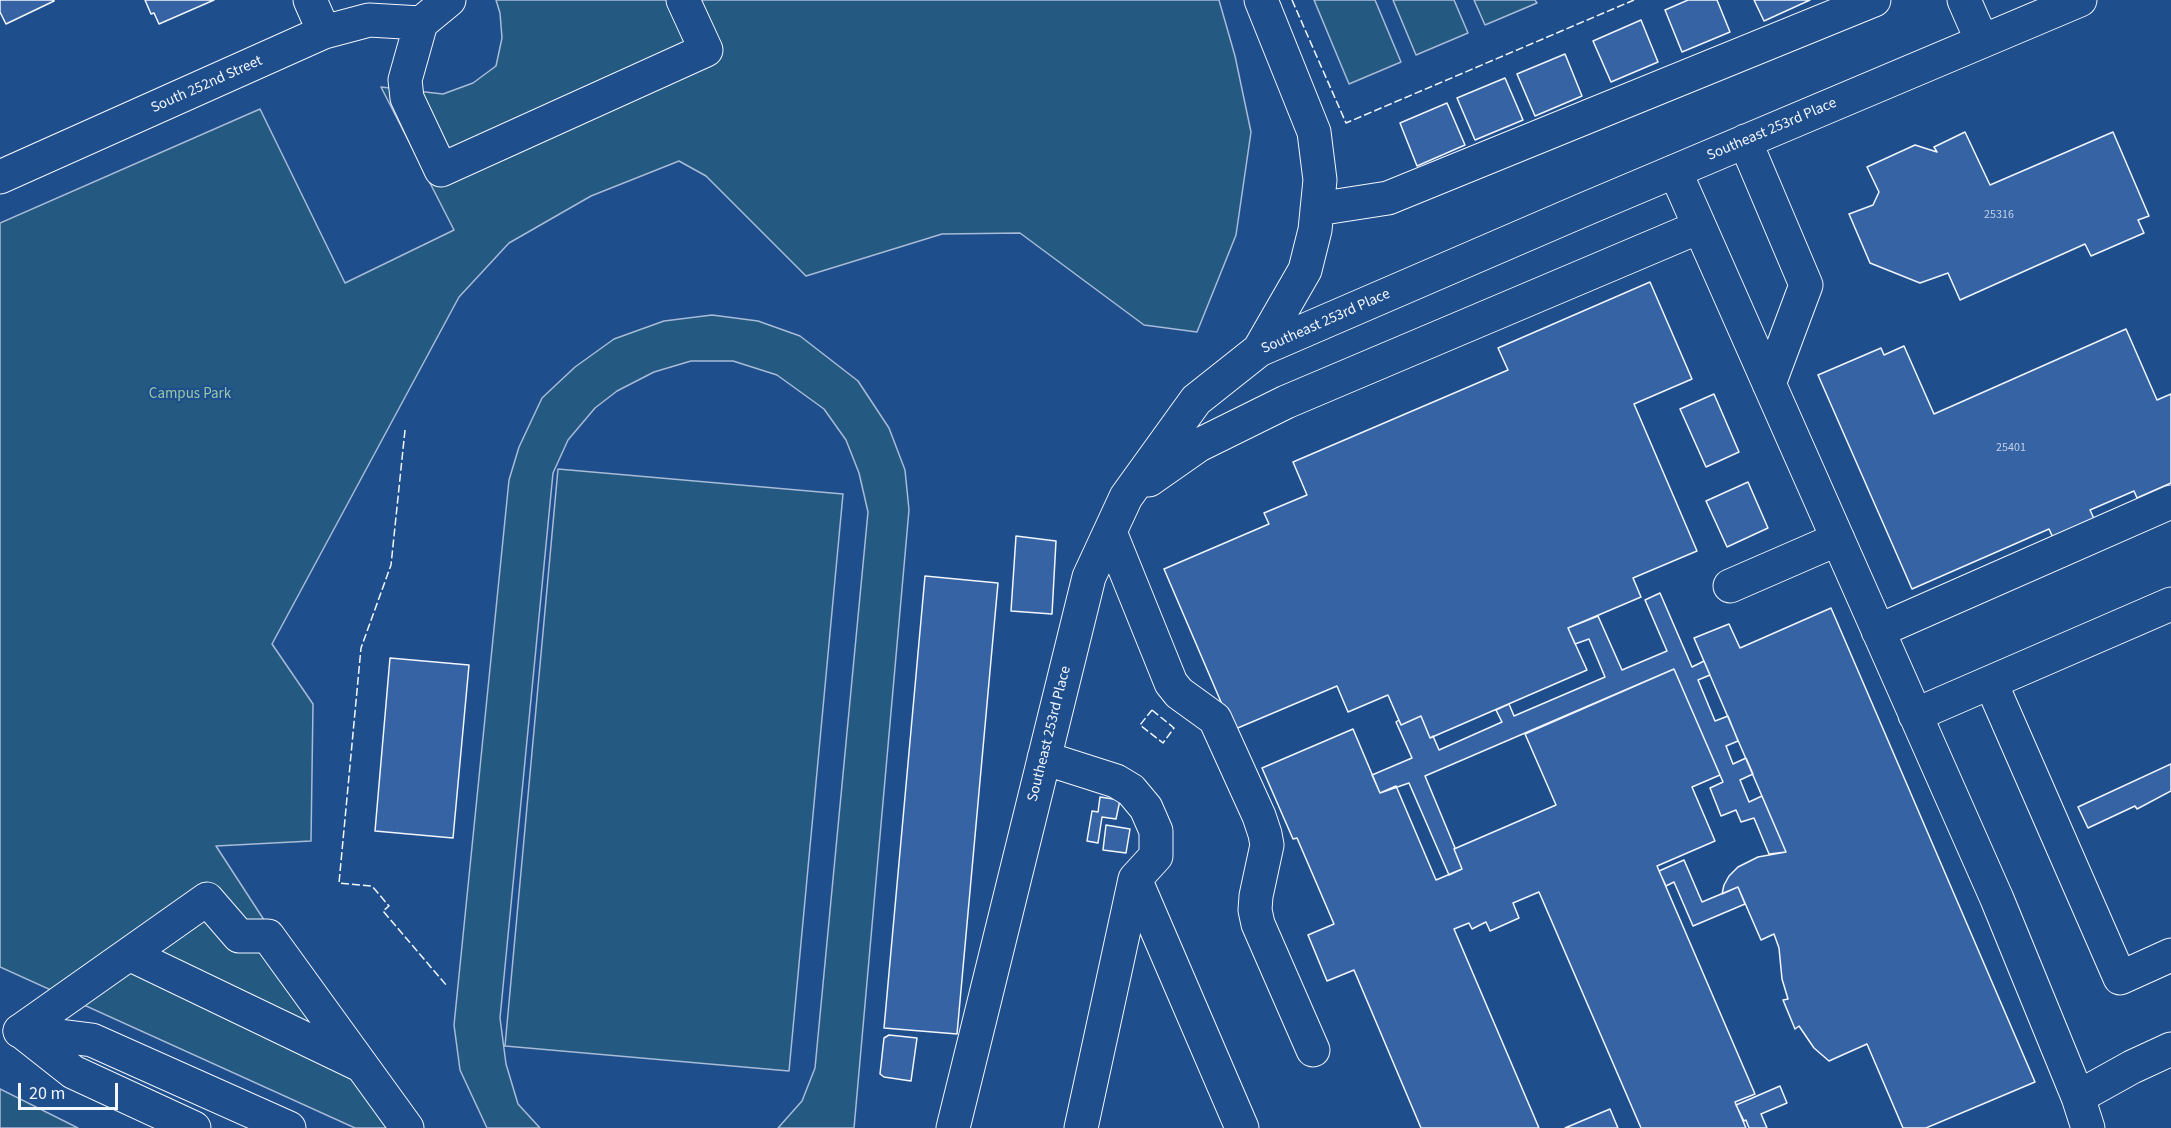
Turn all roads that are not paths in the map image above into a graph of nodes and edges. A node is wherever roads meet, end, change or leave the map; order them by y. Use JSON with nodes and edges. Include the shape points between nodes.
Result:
{"nodes":[{"id":1,"x":310,"y":0,"type":"edge"},
{"id":2,"x":449,"y":0,"type":"edge"},
{"id":3,"x":683,"y":0,"type":"edge"},
{"id":4,"x":1261,"y":0,"type":"edge"},
{"id":5,"x":1874,"y":0,"type":"edge"},
{"id":6,"x":1964,"y":0,"type":"edge"},
{"id":7,"x":2080,"y":0,"type":"edge"},
{"id":8,"x":421,"y":22,"type":"junction"},
{"id":9,"x":324,"y":32,"type":"junction"},
{"id":10,"x":1982,"y":41,"type":"junction"},
{"id":11,"x":1745,"y":141,"type":"junction"},
{"id":12,"x":1675,"y":171,"type":"junction"},
{"id":13,"x":2,"y":172,"type":"edge"},
{"id":14,"x":1317,"y":209,"type":"junction"},
{"id":15,"x":1700,"y":227,"type":"junction"},
{"id":16,"x":1259,"y":350,"type":"junction"},
{"id":17,"x":1769,"y":384,"type":"junction"},
{"id":18,"x":1126,"y":497,"type":"junction"},
{"id":19,"x":2171,"y":501,"type":"edge"},
{"id":20,"x":1110,"y":532,"type":"junction"},
{"id":21,"x":1838,"y":539,"type":"junction"},
{"id":22,"x":1730,"y":586,"type":"dead end"},
{"id":23,"x":2171,"y":604,"type":"edge"},
{"id":24,"x":1878,"y":631,"type":"junction"},
{"id":25,"x":1990,"y":682,"type":"junction"},
{"id":26,"x":1915,"y":715,"type":"junction"},
{"id":27,"x":1044,"y":758,"type":"junction"},
{"id":28,"x":1135,"y":879,"type":"junction"},
{"id":29,"x":129,"y":954,"type":"junction"},
{"id":30,"x":2171,"y":955,"type":"edge"},
{"id":31,"x":10,"y":1026,"type":"edge"},
{"id":32,"x":2171,"y":1049,"type":"edge"},
{"id":33,"x":1313,"y":1050,"type":"dead end"},
{"id":34,"x":362,"y":1066,"type":"junction"},
{"id":35,"x":2078,"y":1097,"type":"junction"},
{"id":36,"x":163,"y":1120,"type":"edge"},
{"id":37,"x":194,"y":1128,"type":"edge"},
{"id":38,"x":289,"y":1128,"type":"edge"},
{"id":39,"x":407,"y":1128,"type":"edge"},
{"id":40,"x":952,"y":1128,"type":"edge"},
{"id":41,"x":1081,"y":1128,"type":"edge"},
{"id":42,"x":1242,"y":1128,"type":"edge"},
{"id":43,"x":2088,"y":1128,"type":"edge"}],
"edges":[{"from":1,"to":9,"type":"street"},
{"from":2,"to":8,"type":"street"},
{"from":3,"to":8,"type":"street","via":[[706,50],[441,170],[407,98],[405,80]]},
{"from":4,"to":14,"type":"street","via":[[1314,132],[1320,180]]},
{"from":5,"to":14,"type":"street","via":[[1388,198]]},
{"from":6,"to":10,"type":"street"},
{"from":7,"to":10,"type":"street","name":"Southeast 253rd Place"},
{"from":8,"to":9,"type":"street","name":"South 252nd Street","via":[[369,20]]},
{"from":9,"to":13,"type":"street","name":"South 252nd Street"},
{"from":10,"to":11,"type":"street","name":"Southeast 253rd Place"},
{"from":11,"to":12,"type":"street","name":"Southeast 253rd Place"},
{"from":11,"to":17,"type":"street","via":[[1806,285]]},
{"from":12,"to":15,"type":"street"},
{"from":12,"to":16,"type":"street","name":"Southeast 253rd Place"},
{"from":14,"to":16,"type":"street","via":[[1305,270]]},
{"from":15,"to":17,"type":"street"},
{"from":15,"to":18,"type":"street","via":[[1286,402],[1199,445]]},
{"from":16,"to":18,"type":"street","name":"Southeast 253rd Place","via":[[1196,400]]},
{"from":17,"to":21,"type":"street"},
{"from":18,"to":20,"type":"street","name":"Southeast 253rd Place"},
{"from":19,"to":24,"type":"street"},
{"from":20,"to":27,"type":"street","name":"Southeast 253rd Place","via":[[1089,577]]},
{"from":20,"to":33,"type":"street","via":[[1171,683],[1215,719],[1259,816],[1267,845],[1256,896],[1258,924]]},
{"from":21,"to":22,"type":"street"},
{"from":21,"to":24,"type":"street"},
{"from":23,"to":25,"type":"street"},
{"from":24,"to":26,"type":"street"},
{"from":25,"to":26,"type":"street"},
{"from":25,"to":30,"type":"street","via":[[2120,978]]},
{"from":26,"to":35,"type":"street","via":[[1997,899]]},
{"from":27,"to":28,"type":"street","via":[[1116,781],[1131,790],[1146,808],[1156,831],[1156,856]]},
{"from":27,"to":40,"type":"street","name":"Southeast 253rd Place"},
{"from":28,"to":41,"type":"street"},
{"from":28,"to":42,"type":"street"},
{"from":29,"to":31,"type":"street"},
{"from":29,"to":34,"type":"street"},
{"from":29,"to":34,"type":"street","via":[[207,899],[239,936],[268,936]]},
{"from":31,"to":36,"type":"street","via":[[73,1072]]},
{"from":31,"to":38,"type":"street","via":[[92,1040]]},
{"from":32,"to":35,"type":"street"},
{"from":34,"to":39,"type":"street"},
{"from":35,"to":43,"type":"street"},
{"from":36,"to":37,"type":"street"}]}
